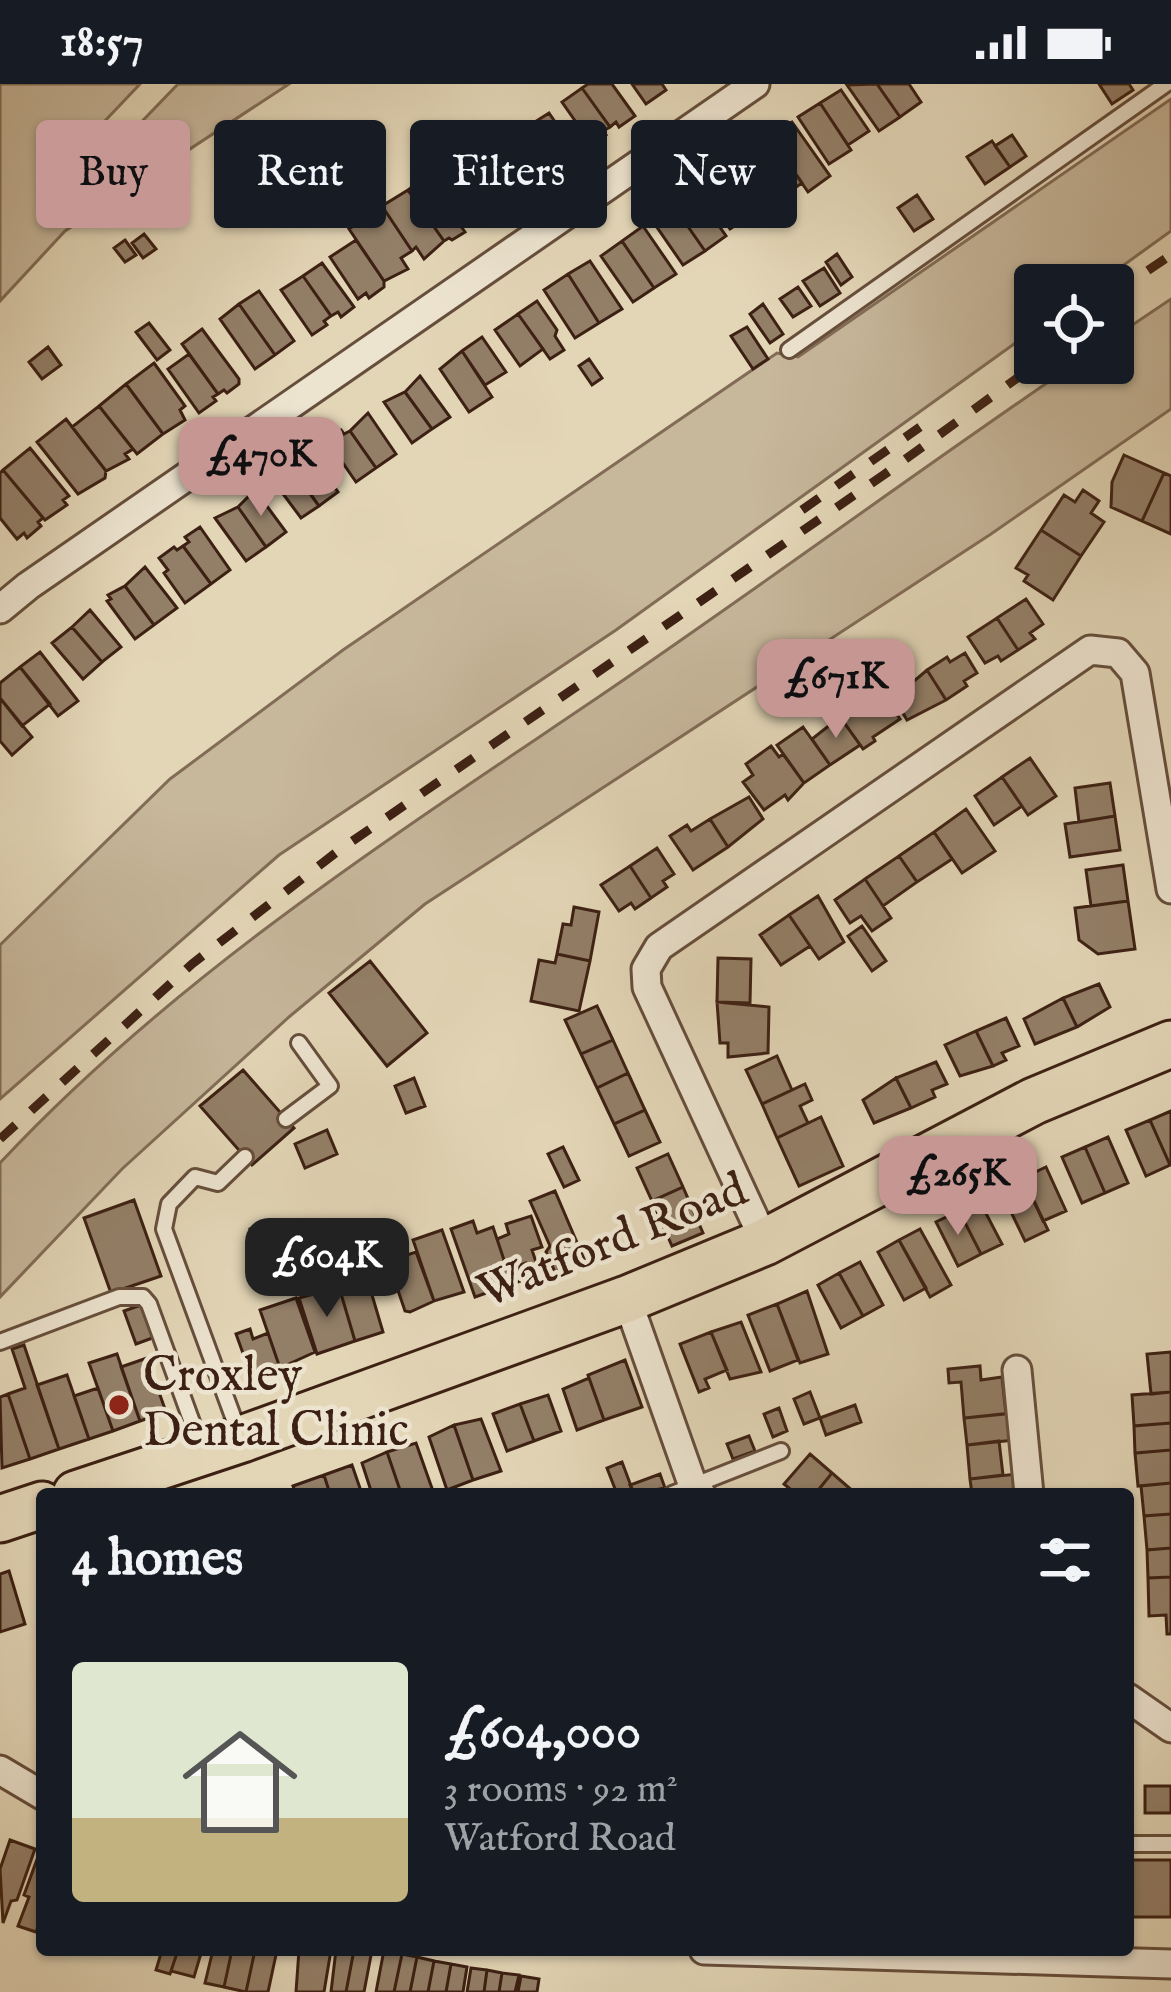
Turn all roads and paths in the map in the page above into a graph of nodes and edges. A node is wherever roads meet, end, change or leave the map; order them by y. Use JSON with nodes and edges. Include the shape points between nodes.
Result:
{"nodes":[{"id":1,"x":755,"y":84,"type":"edge"},
{"id":2,"x":1166,"y":84,"type":"edge"},
{"id":3,"x":789,"y":350,"type":"dead end"},
{"id":4,"x":0,"y":609,"type":"edge"},
{"id":5,"x":1171,"y":889,"type":"edge"},
{"id":6,"x":299,"y":1043,"type":"dead end"},
{"id":7,"x":1171,"y":1044,"type":"edge"},
{"id":8,"x":286,"y":1119,"type":"dead end"},
{"id":9,"x":244,"y":1157,"type":"dead end"},
{"id":10,"x":765,"y":1242,"type":"junction"},
{"id":11,"x":627,"y":1299,"type":"junction"},
{"id":12,"x":0,"y":1342,"type":"edge"},
{"id":13,"x":1017,"y":1370,"type":"dead end"},
{"id":14,"x":222,"y":1445,"type":"junction"},
{"id":15,"x":781,"y":1451,"type":"dead end"},
{"id":16,"x":94,"y":1488,"type":"edge"},
{"id":17,"x":688,"y":1488,"type":"edge"},
{"id":18,"x":696,"y":1488,"type":"edge"},
{"id":19,"x":1028,"y":1488,"type":"edge"},
{"id":20,"x":36,"y":1507,"type":"edge"},
{"id":21,"x":0,"y":1519,"type":"edge"},
{"id":22,"x":1134,"y":1701,"type":"edge"},
{"id":23,"x":1171,"y":1728,"type":"edge"},
{"id":24,"x":0,"y":1770,"type":"edge"},
{"id":25,"x":36,"y":1792,"type":"edge"},
{"id":26,"x":1134,"y":1844,"type":"dead end"},
{"id":27,"x":1171,"y":1844,"type":"edge"},
{"id":28,"x":956,"y":1956,"type":"edge"},
{"id":29,"x":1073,"y":1963,"type":"junction"},
{"id":30,"x":1171,"y":1964,"type":"edge"},
{"id":31,"x":1072,"y":1992,"type":"edge"}],
"edges":[{"from":1,"to":4,"type":"street"},
{"from":2,"to":3,"type":"lane"},
{"from":5,"to":10,"type":"street","via":[[1135,673],[1118,653],[1090,650],[659,947],[646,969],[647,987]]},
{"from":6,"to":8,"type":"lane","via":[[330,1086]]},
{"from":7,"to":10,"type":"main road","name":"Watford Road","via":[[1034,1101]]},
{"from":9,"to":14,"type":"lane","via":[[218,1184],[195,1178],[185,1186],[169,1204],[164,1229]]},
{"from":10,"to":11,"type":"main road","name":"Watford Road"},
{"from":11,"to":14,"type":"main road","name":"Watford Road"},
{"from":11,"to":17,"type":"street"},
{"from":12,"to":14,"type":"lane","via":[[119,1298],[143,1297]]},
{"from":13,"to":19,"type":"street"},
{"from":14,"to":16,"type":"main road","name":"Watford Road"},
{"from":15,"to":18,"type":"lane"},
{"from":20,"to":21,"type":"main road"},
{"from":22,"to":23,"type":"street"},
{"from":24,"to":25,"type":"street"},
{"from":26,"to":27,"type":"lane"},
{"from":28,"to":29,"type":"street"},
{"from":29,"to":30,"type":"street"},
{"from":29,"to":31,"type":"street"}]}
